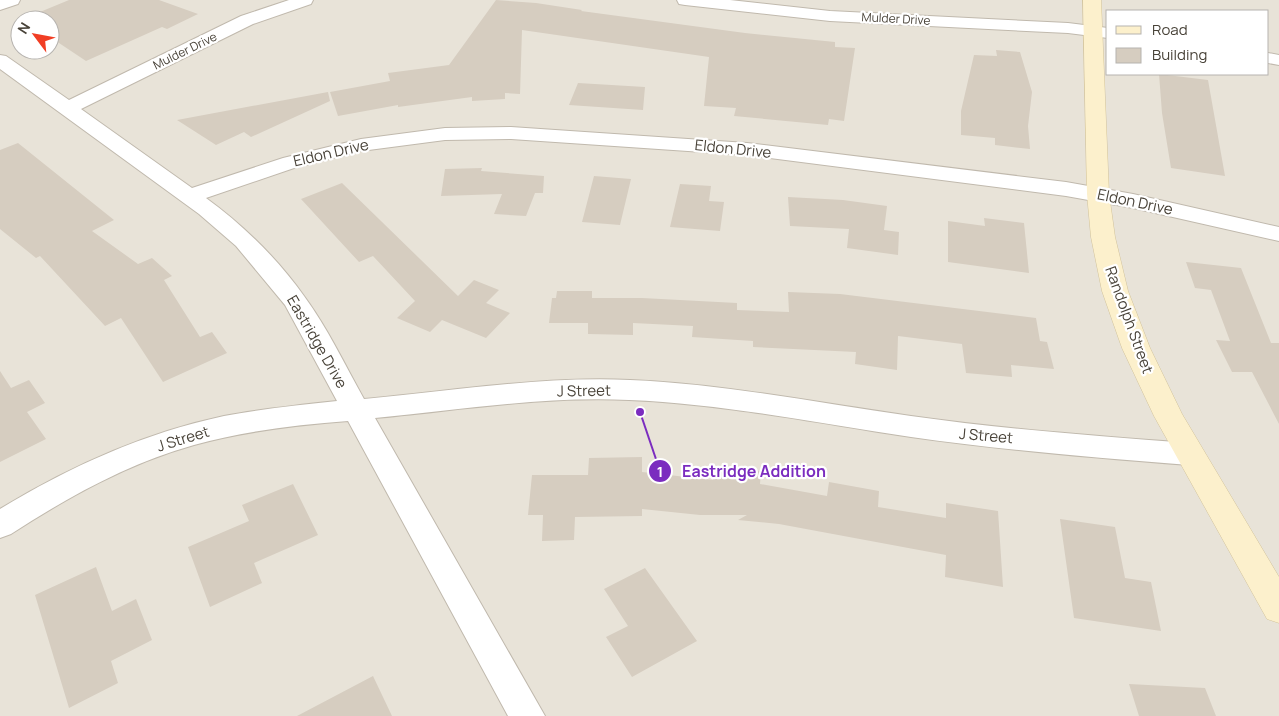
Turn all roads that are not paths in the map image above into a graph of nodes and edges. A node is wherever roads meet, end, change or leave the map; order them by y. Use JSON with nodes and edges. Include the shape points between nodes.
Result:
{"nodes":[{"id":1,"x":12,"y":0,"type":"edge"},
{"id":2,"x":305,"y":0,"type":"edge"},
{"id":3,"x":685,"y":0,"type":"edge"},
{"id":4,"x":1092,"y":0,"type":"edge"},
{"id":5,"x":0,"y":5,"type":"edge"},
{"id":6,"x":1100,"y":32,"type":"edge"},
{"id":7,"x":0,"y":60,"type":"edge"},
{"id":8,"x":68,"y":108,"type":"junction"},
{"id":9,"x":1098,"y":194,"type":"junction"},
{"id":10,"x":190,"y":197,"type":"junction"},
{"id":11,"x":1279,"y":234,"type":"edge"},
{"id":12,"x":356,"y":410,"type":"junction"},
{"id":13,"x":1189,"y":454,"type":"junction"},
{"id":14,"x":0,"y":525,"type":"edge"},
{"id":15,"x":1279,"y":608,"type":"edge"},
{"id":16,"x":527,"y":716,"type":"edge"}],
"edges":[{"from":1,"to":5,"type":"street"},
{"from":2,"to":8,"type":"street","name":"Mulder Drive","via":[[247,20]]},
{"from":3,"to":6,"type":"street","name":"Mulder Drive","via":[[822,15]]},
{"from":4,"to":6,"type":"street","name":"Randolph Street"},
{"from":6,"to":9,"type":"street","name":"Randolph Street"},
{"from":7,"to":8,"type":"street","name":"Eastridge Drive"},
{"from":8,"to":10,"type":"street","name":"Eastridge Drive"},
{"from":9,"to":10,"type":"street","name":"Eldon Drive","via":[[748,149],[483,132],[422,136],[338,149],[254,173]]},
{"from":9,"to":11,"type":"street","name":"Eldon Drive"},
{"from":9,"to":13,"type":"street","name":"Randolph Street","via":[[1115,291],[1150,380]]},
{"from":10,"to":12,"type":"street","name":"Eastridge Drive","via":[[227,224],[280,281],[296,302]]},
{"from":12,"to":13,"type":"street","name":"J Street","via":[[506,393],[626,390],[714,396],[953,433]]},
{"from":12,"to":14,"type":"street","name":"J Street","via":[[223,427],[167,442],[82,477]]},
{"from":12,"to":16,"type":"street","name":"Eastridge Drive"},
{"from":13,"to":15,"type":"street","name":"Randolph Street"}]}
